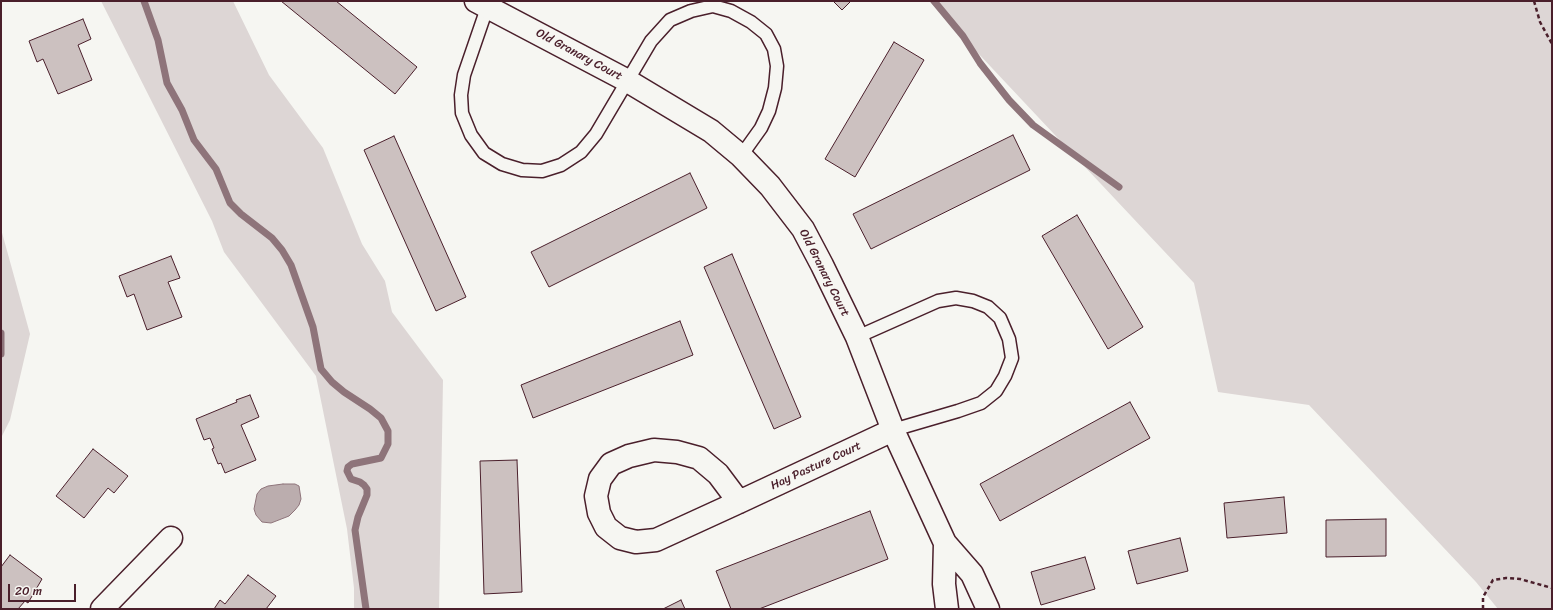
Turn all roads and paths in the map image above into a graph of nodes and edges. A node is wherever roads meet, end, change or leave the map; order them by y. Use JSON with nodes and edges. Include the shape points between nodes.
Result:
{"nodes":[{"id":1,"x":1534,"y":1,"type":"edge"},
{"id":2,"x":484,"y":3,"type":"edge"},
{"id":3,"x":1552,"y":44,"type":"edge"},
{"id":4,"x":626,"y":80,"type":"junction"},
{"id":5,"x":741,"y":156,"type":"junction"},
{"id":6,"x":857,"y":338,"type":"junction"},
{"id":7,"x":893,"y":430,"type":"junction"},
{"id":8,"x":739,"y":502,"type":"junction"},
{"id":9,"x":171,"y":538,"type":"dead end"},
{"id":10,"x":945,"y":543,"type":"junction"},
{"id":11,"x":1552,"y":588,"type":"edge"},
{"id":12,"x":102,"y":609,"type":"edge"},
{"id":13,"x":946,"y":609,"type":"edge"},
{"id":14,"x":988,"y":609,"type":"edge"},
{"id":15,"x":1483,"y":609,"type":"edge"}],
"edges":[{"from":1,"to":3,"type":"path","via":[[1540,22]]},
{"from":2,"to":4,"type":"street","name":"Old Granary Court"},
{"from":2,"to":4,"type":"lane","via":[[464,75],[462,113],[471,135],[484,153],[502,164],[522,170],[542,171],[561,165],[581,152],[596,134]]},
{"from":4,"to":5,"type":"street","name":"Old Granary Court","via":[[711,131]]},
{"from":4,"to":5,"type":"lane","via":[[650,41],[670,20],[691,11],[713,6],[731,10],[751,22],[766,34],[774,49],[777,66],[769,110],[761,128]]},
{"from":5,"to":6,"type":"street","name":"Old Granary Court","via":[[770,186],[803,229]]},
{"from":6,"to":7,"type":"street","name":"Old Granary Court"},
{"from":6,"to":7,"type":"lane","via":[[938,301],[956,298],[988,307],[1000,318],[1009,338],[1012,358],[1005,376],[996,391],[981,403]]},
{"from":7,"to":8,"type":"street","name":"Hay Pasture Court"},
{"from":7,"to":10,"type":"street","name":"Old Granary Court"},
{"from":8,"to":8,"type":"street","name":"Hay Pasture Court","via":[[656,540],[636,542],[620,538],[606,527],[596,496],[600,480],[611,464],[629,456],[654,450],[677,452],[699,458],[718,474]]},
{"from":9,"to":12,"type":"street"},
{"from":10,"to":13,"type":"street","name":"Old Granary Court"},
{"from":10,"to":14,"type":"street","name":"Old Granary Court","via":[[972,574]]},
{"from":11,"to":15,"type":"path","via":[[1520,579],[1494,580],[1483,597]]}]}
